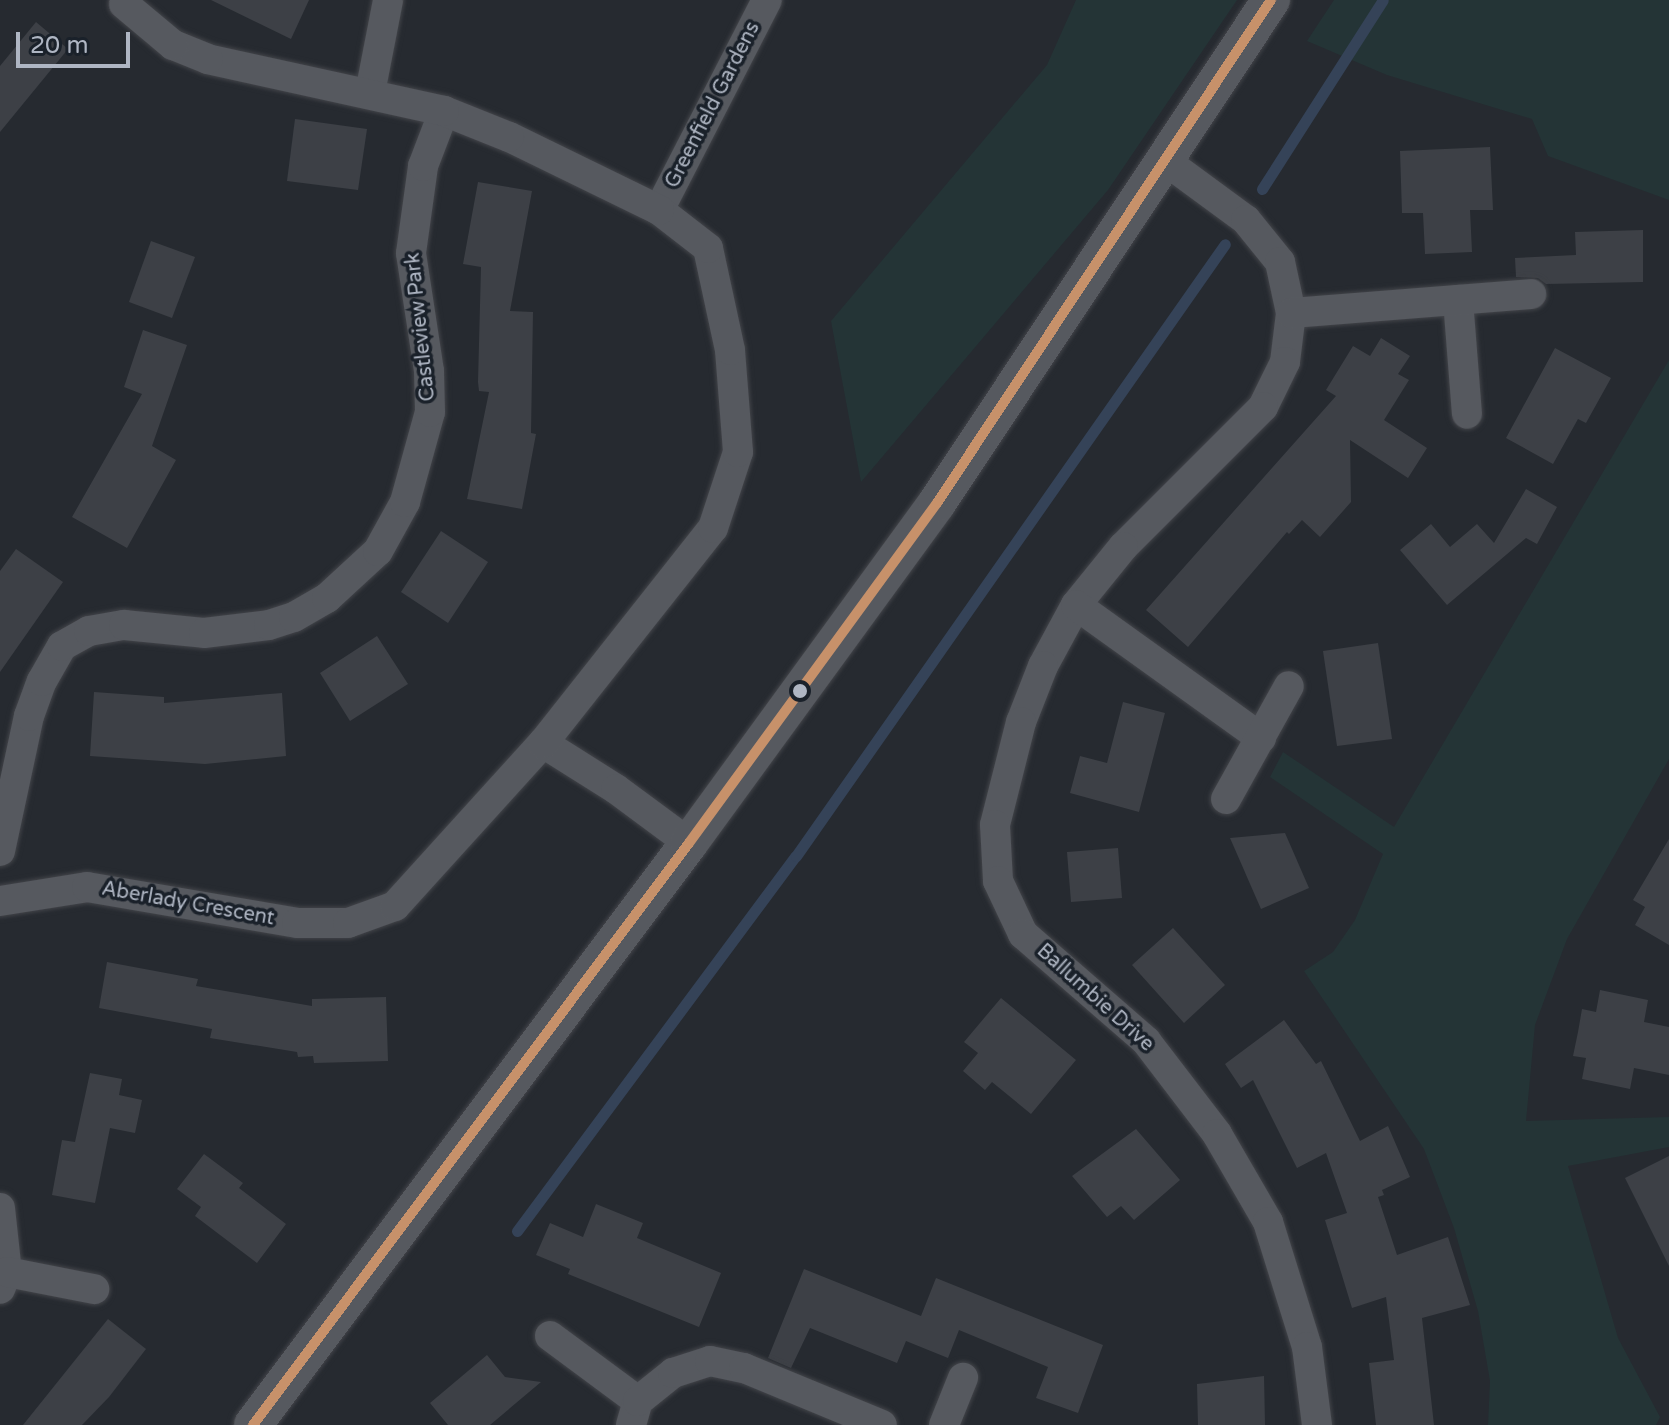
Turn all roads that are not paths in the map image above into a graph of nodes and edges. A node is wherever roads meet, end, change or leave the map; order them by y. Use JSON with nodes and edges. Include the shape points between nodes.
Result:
{"nodes":[{"id":1,"x":388,"y":0,"type":"edge"},
{"id":2,"x":767,"y":0,"type":"edge"},
{"id":3,"x":1271,"y":0,"type":"edge"},
{"id":4,"x":119,"y":1,"type":"edge"},
{"id":5,"x":370,"y":93,"type":"junction"},
{"id":6,"x":444,"y":111,"type":"junction"},
{"id":7,"x":1163,"y":159,"type":"junction"},
{"id":8,"x":659,"y":210,"type":"junction"},
{"id":9,"x":1531,"y":294,"type":"dead end"},
{"id":10,"x":1458,"y":300,"type":"junction"},
{"id":11,"x":1291,"y":313,"type":"junction"},
{"id":12,"x":1467,"y":414,"type":"dead end"},
{"id":13,"x":1076,"y":605,"type":"junction"},
{"id":14,"x":1289,"y":686,"type":"dead end"},
{"id":15,"x":1261,"y":738,"type":"junction"},
{"id":16,"x":543,"y":743,"type":"junction"},
{"id":17,"x":1226,"y":799,"type":"dead end"},
{"id":18,"x":689,"y":843,"type":"junction"},
{"id":19,"x":0,"y":851,"type":"edge"},
{"id":20,"x":0,"y":901,"type":"edge"},
{"id":21,"x":0,"y":1208,"type":"edge"},
{"id":22,"x":4,"y":1281,"type":"edge"},
{"id":23,"x":94,"y":1289,"type":"dead end"},
{"id":24,"x":550,"y":1336,"type":"dead end"},
{"id":25,"x":963,"y":1378,"type":"dead end"},
{"id":26,"x":634,"y":1413,"type":"edge"},
{"id":27,"x":253,"y":1425,"type":"edge"},
{"id":28,"x":882,"y":1425,"type":"edge"},
{"id":29,"x":944,"y":1425,"type":"edge"},
{"id":30,"x":1317,"y":1425,"type":"edge"}],
"edges":[{"from":1,"to":5,"type":"street"},
{"from":2,"to":8,"type":"street","name":"Greenfield Gardens"},
{"from":3,"to":7,"type":"street"},
{"from":4,"to":5,"type":"street","name":"Aberlady Crescent","via":[[173,45],[208,59]]},
{"from":5,"to":6,"type":"street","name":"Aberlady Crescent"},
{"from":6,"to":8,"type":"street","name":"Aberlady Crescent"},
{"from":6,"to":19,"type":"street","name":"Castleview Park","via":[[423,166],[411,253],[430,412],[405,502],[378,551],[327,598],[269,625],[204,633],[124,625],[89,631],[62,646],[29,716]]},
{"from":7,"to":11,"type":"street","name":"Ballumbie Drive","via":[[1246,220],[1280,262]]},
{"from":7,"to":18,"type":"street","via":[[937,503]]},
{"from":8,"to":16,"type":"street","name":"Aberlady Crescent","via":[[708,248],[730,350],[738,452],[713,528]]},
{"from":9,"to":10,"type":"street"},
{"from":10,"to":11,"type":"street"},
{"from":10,"to":12,"type":"street"},
{"from":11,"to":13,"type":"street","name":"Ballumbie Drive","via":[[1285,362],[1263,407],[1123,547]]},
{"from":13,"to":15,"type":"street"},
{"from":13,"to":30,"type":"street","name":"Ballumbie Drive","via":[[1021,722],[995,825],[998,881],[1023,934],[1146,1041],[1225,1147],[1268,1222],[1307,1347]]},
{"from":14,"to":15,"type":"street"},
{"from":15,"to":17,"type":"street"},
{"from":16,"to":18,"type":"street"},
{"from":16,"to":20,"type":"street","name":"Aberlady Crescent","via":[[395,906],[348,923],[297,923],[87,887]]},
{"from":18,"to":27,"type":"street"},
{"from":21,"to":22,"type":"street"},
{"from":22,"to":23,"type":"street"},
{"from":24,"to":26,"type":"street"},
{"from":25,"to":29,"type":"street"},
{"from":26,"to":28,"type":"street","via":[[673,1373],[710,1361],[744,1368]]}]}
